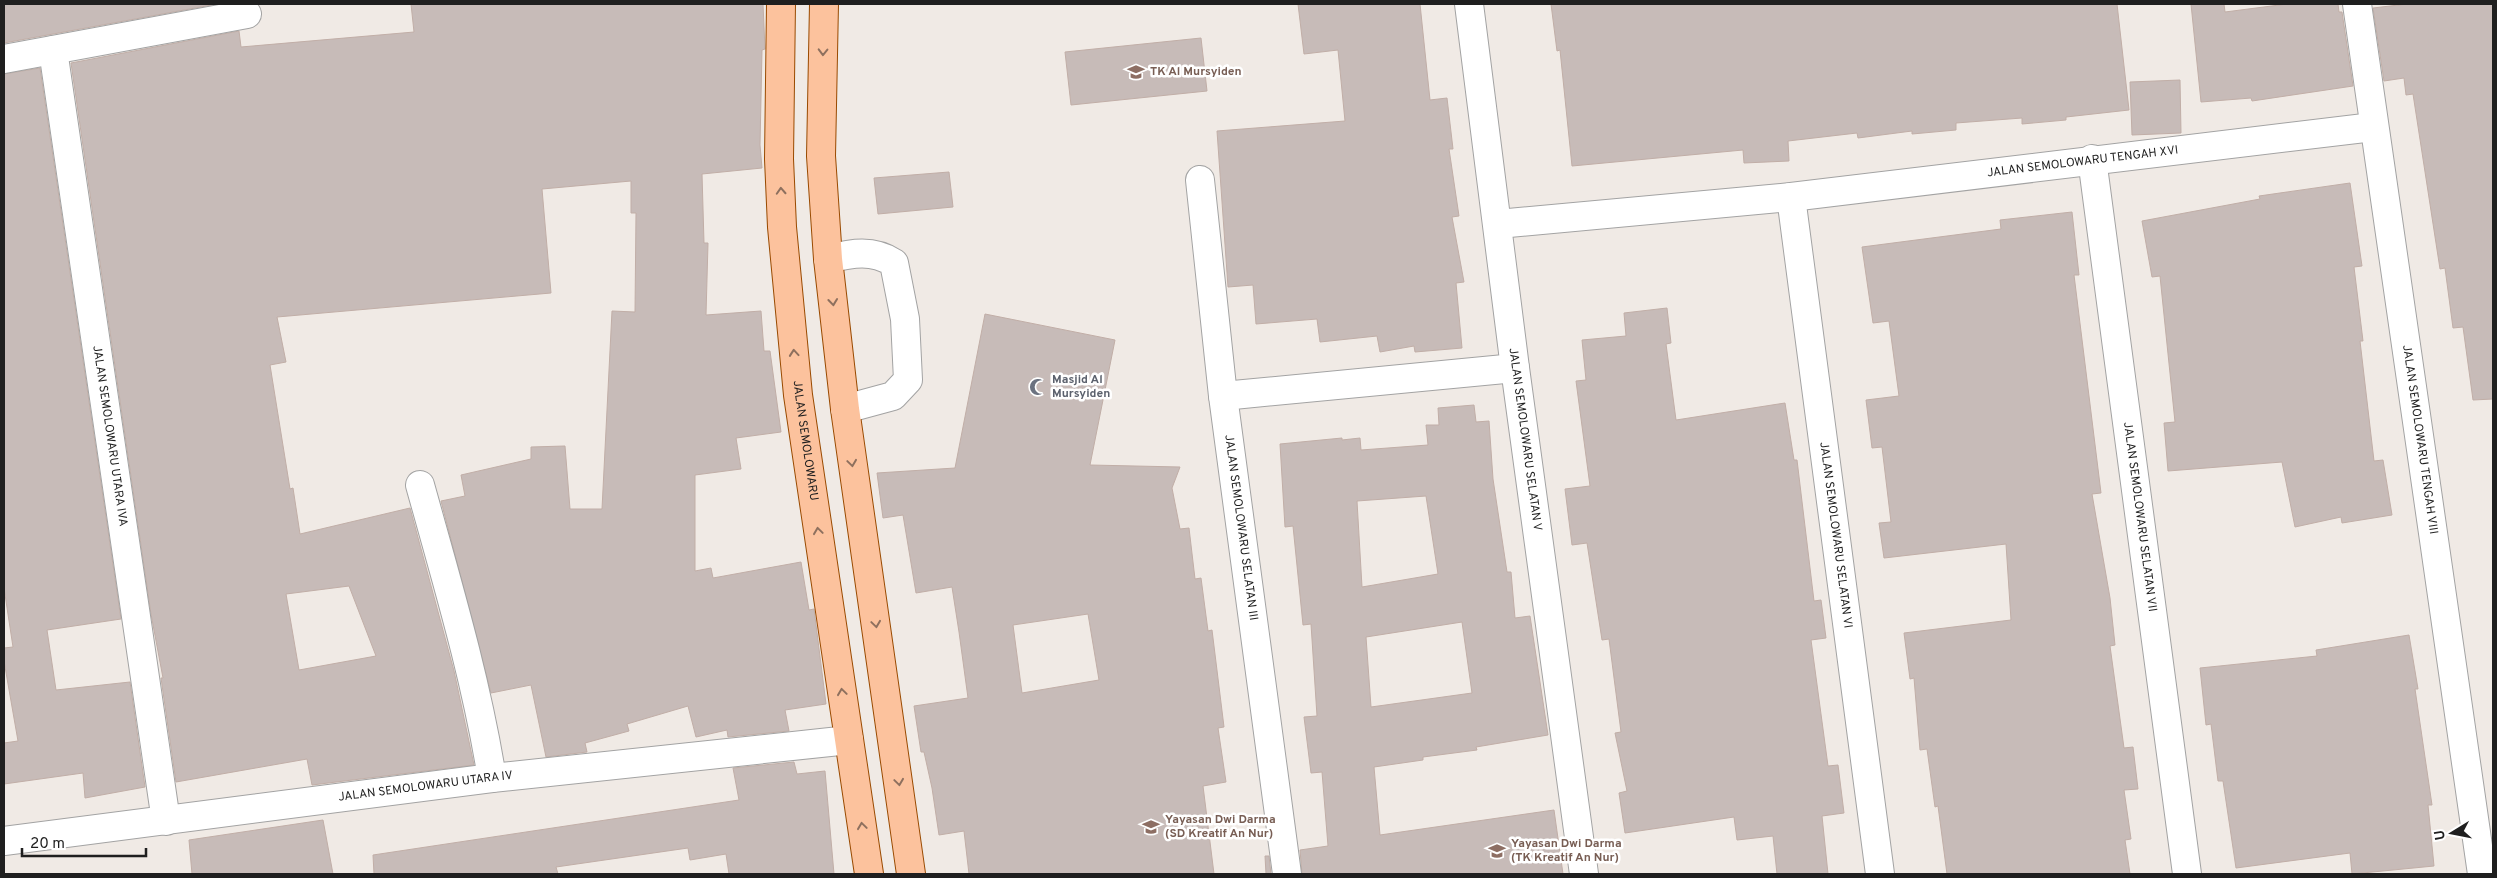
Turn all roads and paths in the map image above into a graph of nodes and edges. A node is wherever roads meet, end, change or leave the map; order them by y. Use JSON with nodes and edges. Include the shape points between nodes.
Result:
{"nodes":[{"id":1,"x":781,"y":4,"type":"edge"},
{"id":2,"x":824,"y":4,"type":"edge"},
{"id":3,"x":1469,"y":4,"type":"edge"},
{"id":4,"x":2357,"y":4,"type":"edge"},
{"id":5,"x":247,"y":14,"type":"dead end"},
{"id":6,"x":53,"y":50,"type":"junction"},
{"id":7,"x":4,"y":59,"type":"edge"},
{"id":8,"x":2373,"y":127,"type":"junction"},
{"id":9,"x":821,"y":156,"type":"junction"},
{"id":10,"x":779,"y":159,"type":"junction"},
{"id":11,"x":2092,"y":159,"type":"junction"},
{"id":12,"x":1200,"y":180,"type":"dead end"},
{"id":13,"x":1791,"y":197,"type":"junction"},
{"id":14,"x":1498,"y":224,"type":"junction"},
{"id":15,"x":828,"y":258,"type":"junction"},
{"id":16,"x":1515,"y":368,"type":"junction"},
{"id":17,"x":1223,"y":396,"type":"junction"},
{"id":18,"x":844,"y":409,"type":"junction"},
{"id":19,"x":420,"y":485,"type":"dead end"},
{"id":20,"x":849,"y":740,"type":"junction"},
{"id":21,"x":492,"y":778,"type":"junction"},
{"id":22,"x":166,"y":821,"type":"junction"},
{"id":23,"x":4,"y":841,"type":"edge"},
{"id":24,"x":869,"y":874,"type":"edge"},
{"id":25,"x":911,"y":874,"type":"edge"},
{"id":26,"x":1287,"y":874,"type":"edge"},
{"id":27,"x":1584,"y":874,"type":"edge"},
{"id":28,"x":1880,"y":874,"type":"edge"},
{"id":29,"x":2187,"y":874,"type":"edge"},
{"id":30,"x":2482,"y":874,"type":"edge"}],
"edges":[{"from":1,"to":10,"type":"main road","name":"JALAN SEMOLOWARU"},
{"from":2,"to":9,"type":"main road","one_way":true},
{"from":3,"to":14,"type":"street","name":"JALAN SEMOLOWARU SELATAN V"},
{"from":4,"to":8,"type":"street","name":"JALAN SEMOLOWARU TENGAH VIII"},
{"from":5,"to":6,"type":"street"},
{"from":6,"to":7,"type":"street"},
{"from":6,"to":22,"type":"street","name":"JALAN SEMOLOWARU UTARA IVA"},
{"from":8,"to":11,"type":"street","name":"JALAN SEMOLOWARU TENGAH XVI"},
{"from":8,"to":30,"type":"street","name":"JALAN SEMOLOWARU TENGAH VIII"},
{"from":9,"to":10,"type":"main road"},
{"from":9,"to":15,"type":"main road"},
{"from":20,"to":10,"type":"main road","name":"JALAN SEMOLOWARU","one_way":true,"via":[[798,396]]},
{"from":11,"to":13,"type":"street","name":"JALAN SEMOLOWARU TENGAH XVI"},
{"from":11,"to":29,"type":"street","name":"JALAN SEMOLOWARU SELATAN VII"},
{"from":12,"to":17,"type":"street","name":"JALAN SEMOLOWARU SELATAN III"},
{"from":13,"to":14,"type":"street","name":"JALAN SEMOLOWARU TENGAH XVI"},
{"from":13,"to":28,"type":"street","name":"JALAN SEMOLOWARU SELATAN VI"},
{"from":14,"to":16,"type":"street","name":"JALAN SEMOLOWARU SELATAN V"},
{"from":15,"to":18,"type":"main road","one_way":true},
{"from":15,"to":18,"type":"street","via":[[865,252],[882,255],[894,263],[906,326],[908,380],[893,396]]},
{"from":16,"to":17,"type":"street"},
{"from":16,"to":27,"type":"street","name":"JALAN SEMOLOWARU SELATAN V"},
{"from":17,"to":26,"type":"street","name":"JALAN SEMOLOWARU SELATAN III"},
{"from":18,"to":25,"type":"main road","one_way":true},
{"from":19,"to":21,"type":"street","via":[[468,658],[483,720]]},
{"from":20,"to":21,"type":"street","name":"JALAN SEMOLOWARU UTARA IV"},
{"from":24,"to":20,"type":"main road","name":"JALAN SEMOLOWARU","one_way":true},
{"from":21,"to":22,"type":"street","name":"JALAN SEMOLOWARU UTARA IV"},
{"from":22,"to":23,"type":"street","name":"JALAN SEMOLOWARU UTARA IV"}]}
